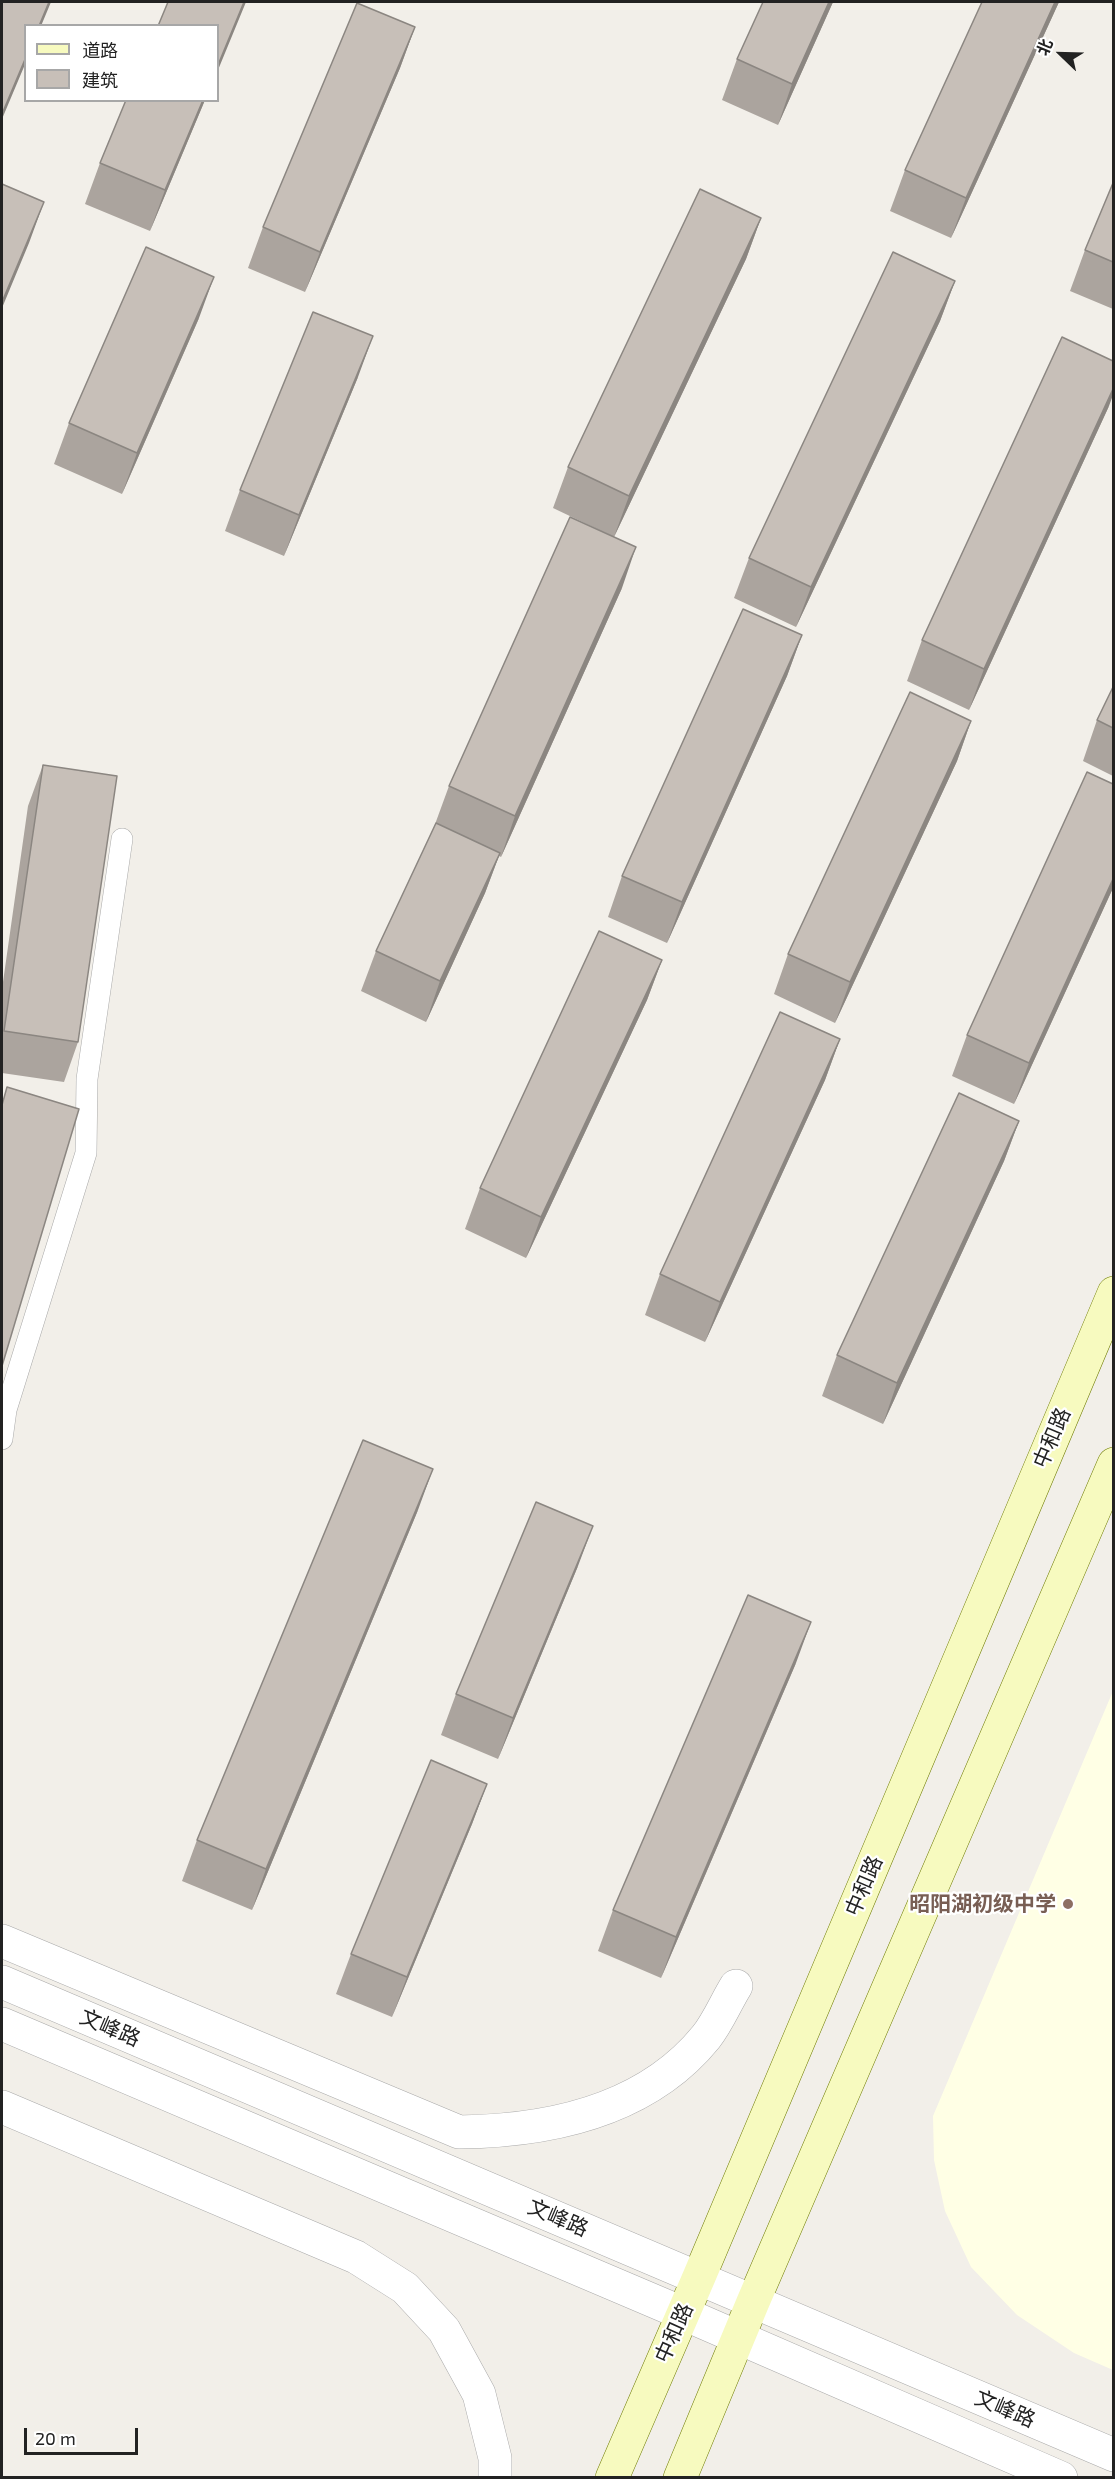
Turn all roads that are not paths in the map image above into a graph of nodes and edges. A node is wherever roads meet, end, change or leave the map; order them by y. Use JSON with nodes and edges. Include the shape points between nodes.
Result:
{"nodes":[{"id":1,"x":122,"y":838,"type":"dead end"},
{"id":2,"x":65,"y":1112,"type":"edge"},
{"id":3,"x":87,"y":1116,"type":"junction"},
{"id":4,"x":1113,"y":1293,"type":"edge"},
{"id":5,"x":2,"y":1439,"type":"edge"},
{"id":6,"x":1113,"y":1464,"type":"edge"},
{"id":7,"x":2,"y":1941,"type":"edge"},
{"id":8,"x":2,"y":1982,"type":"edge"},
{"id":9,"x":736,"y":1986,"type":"dead end"},
{"id":10,"x":2,"y":2024,"type":"edge"},
{"id":11,"x":2,"y":2107,"type":"edge"},
{"id":12,"x":699,"y":2277,"type":"junction"},
{"id":13,"x":753,"y":2302,"type":"junction"},
{"id":14,"x":682,"y":2313,"type":"junction"},
{"id":15,"x":738,"y":2338,"type":"junction"},
{"id":16,"x":1113,"y":2455,"type":"edge"},
{"id":17,"x":495,"y":2478,"type":"edge"},
{"id":18,"x":612,"y":2478,"type":"edge"},
{"id":19,"x":680,"y":2478,"type":"edge"},
{"id":20,"x":1061,"y":2478,"type":"edge"}],
"edges":[{"from":1,"to":3,"type":"lane","via":[[87,1079]]},
{"from":2,"to":3,"type":"lane"},
{"from":3,"to":5,"type":"lane","via":[[86,1153],[6,1410]]},
{"from":4,"to":12,"type":"main road","name":"中和路"},
{"from":6,"to":13,"type":"main road"},
{"from":7,"to":9,"type":"street","via":[[459,2132],[504,2132],[553,2123],[597,2112],[640,2093],[679,2065],[706,2036]]},
{"from":8,"to":12,"type":"street","name":"文峰路"},
{"from":10,"to":14,"type":"street","name":"文峰路"},
{"from":11,"to":17,"type":"street","via":[[357,2257],[405,2288],[444,2330],[479,2394],[495,2458]]},
{"from":12,"to":13,"type":"street","name":"文峰路"},
{"from":12,"to":14,"type":"main road","name":"中和路"},
{"from":13,"to":15,"type":"main road"},
{"from":13,"to":16,"type":"street","name":"文峰路"},
{"from":14,"to":15,"type":"street","name":"文峰路"},
{"from":14,"to":18,"type":"main road","name":"中和路"},
{"from":15,"to":19,"type":"main road"},
{"from":15,"to":20,"type":"street","name":"文峰路"}]}
